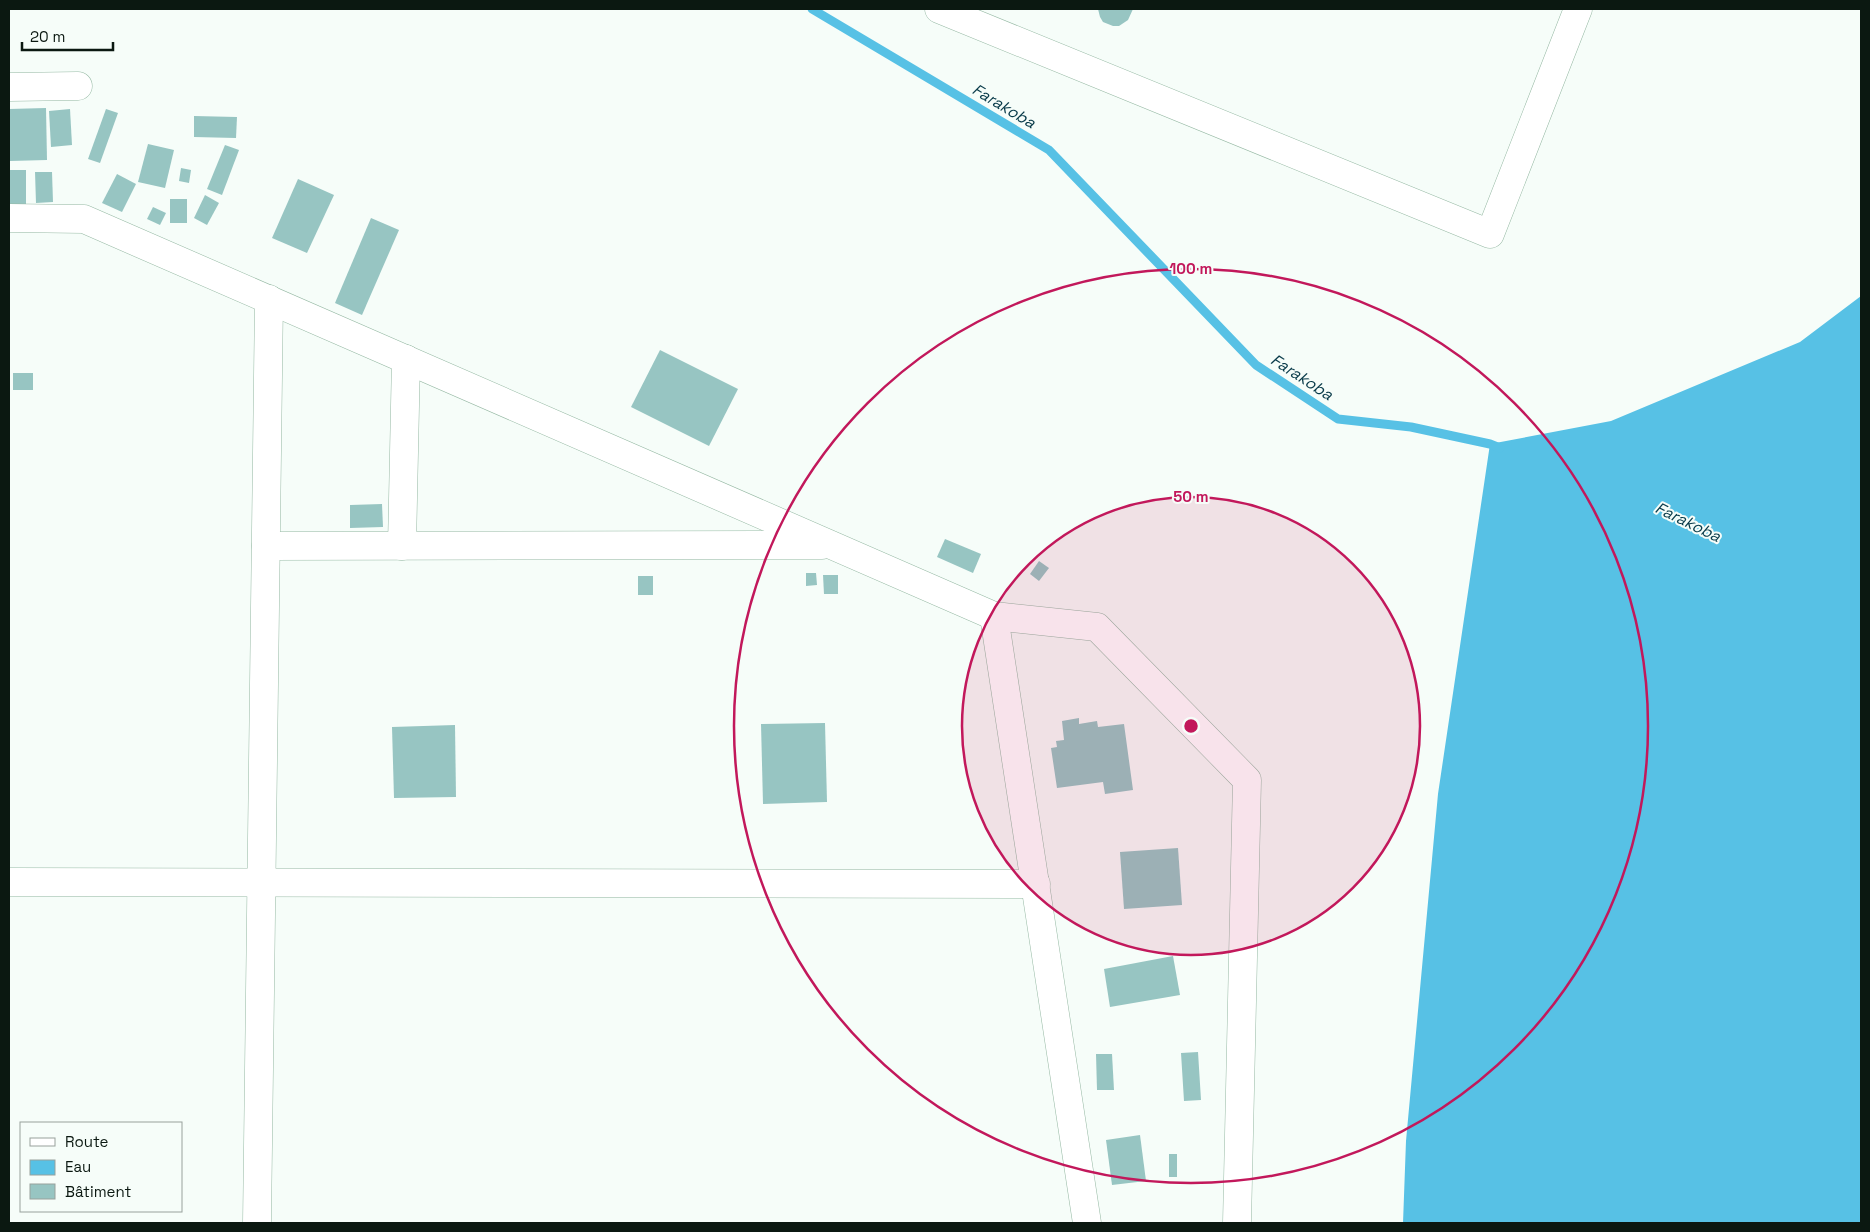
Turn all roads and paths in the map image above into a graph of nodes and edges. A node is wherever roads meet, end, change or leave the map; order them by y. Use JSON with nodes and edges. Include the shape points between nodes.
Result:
{"nodes":[{"id":1,"x":939,"y":9,"type":"edge"},
{"id":2,"x":1569,"y":12,"type":"edge"},
{"id":3,"x":78,"y":86,"type":"dead end"},
{"id":4,"x":9,"y":87,"type":"edge"},
{"id":5,"x":9,"y":218,"type":"edge"},
{"id":6,"x":268,"y":299,"type":"junction"},
{"id":7,"x":406,"y":359,"type":"junction"},
{"id":8,"x":832,"y":545,"type":"junction"},
{"id":9,"x":266,"y":546,"type":"junction"},
{"id":10,"x":402,"y":546,"type":"junction"},
{"id":11,"x":994,"y":616,"type":"junction"},
{"id":12,"x":9,"y":882,"type":"edge"},
{"id":13,"x":261,"y":883,"type":"junction"},
{"id":14,"x":1036,"y":884,"type":"junction"},
{"id":15,"x":257,"y":1223,"type":"edge"},
{"id":16,"x":1087,"y":1223,"type":"edge"},
{"id":17,"x":1237,"y":1223,"type":"edge"}],
"edges":[{"from":1,"to":2,"type":"street","via":[[1490,234]]},
{"from":3,"to":4,"type":"street"},
{"from":5,"to":6,"type":"street","via":[[84,219]]},
{"from":6,"to":7,"type":"street"},
{"from":6,"to":9,"type":"street"},
{"from":7,"to":8,"type":"street"},
{"from":7,"to":10,"type":"street"},
{"from":8,"to":10,"type":"street"},
{"from":8,"to":11,"type":"street"},
{"from":9,"to":10,"type":"street"},
{"from":9,"to":13,"type":"street"},
{"from":11,"to":14,"type":"street"},
{"from":11,"to":17,"type":"street","via":[[1097,627],[1247,780]]},
{"from":12,"to":13,"type":"street"},
{"from":13,"to":14,"type":"street"},
{"from":13,"to":15,"type":"street"},
{"from":14,"to":16,"type":"street"}]}
